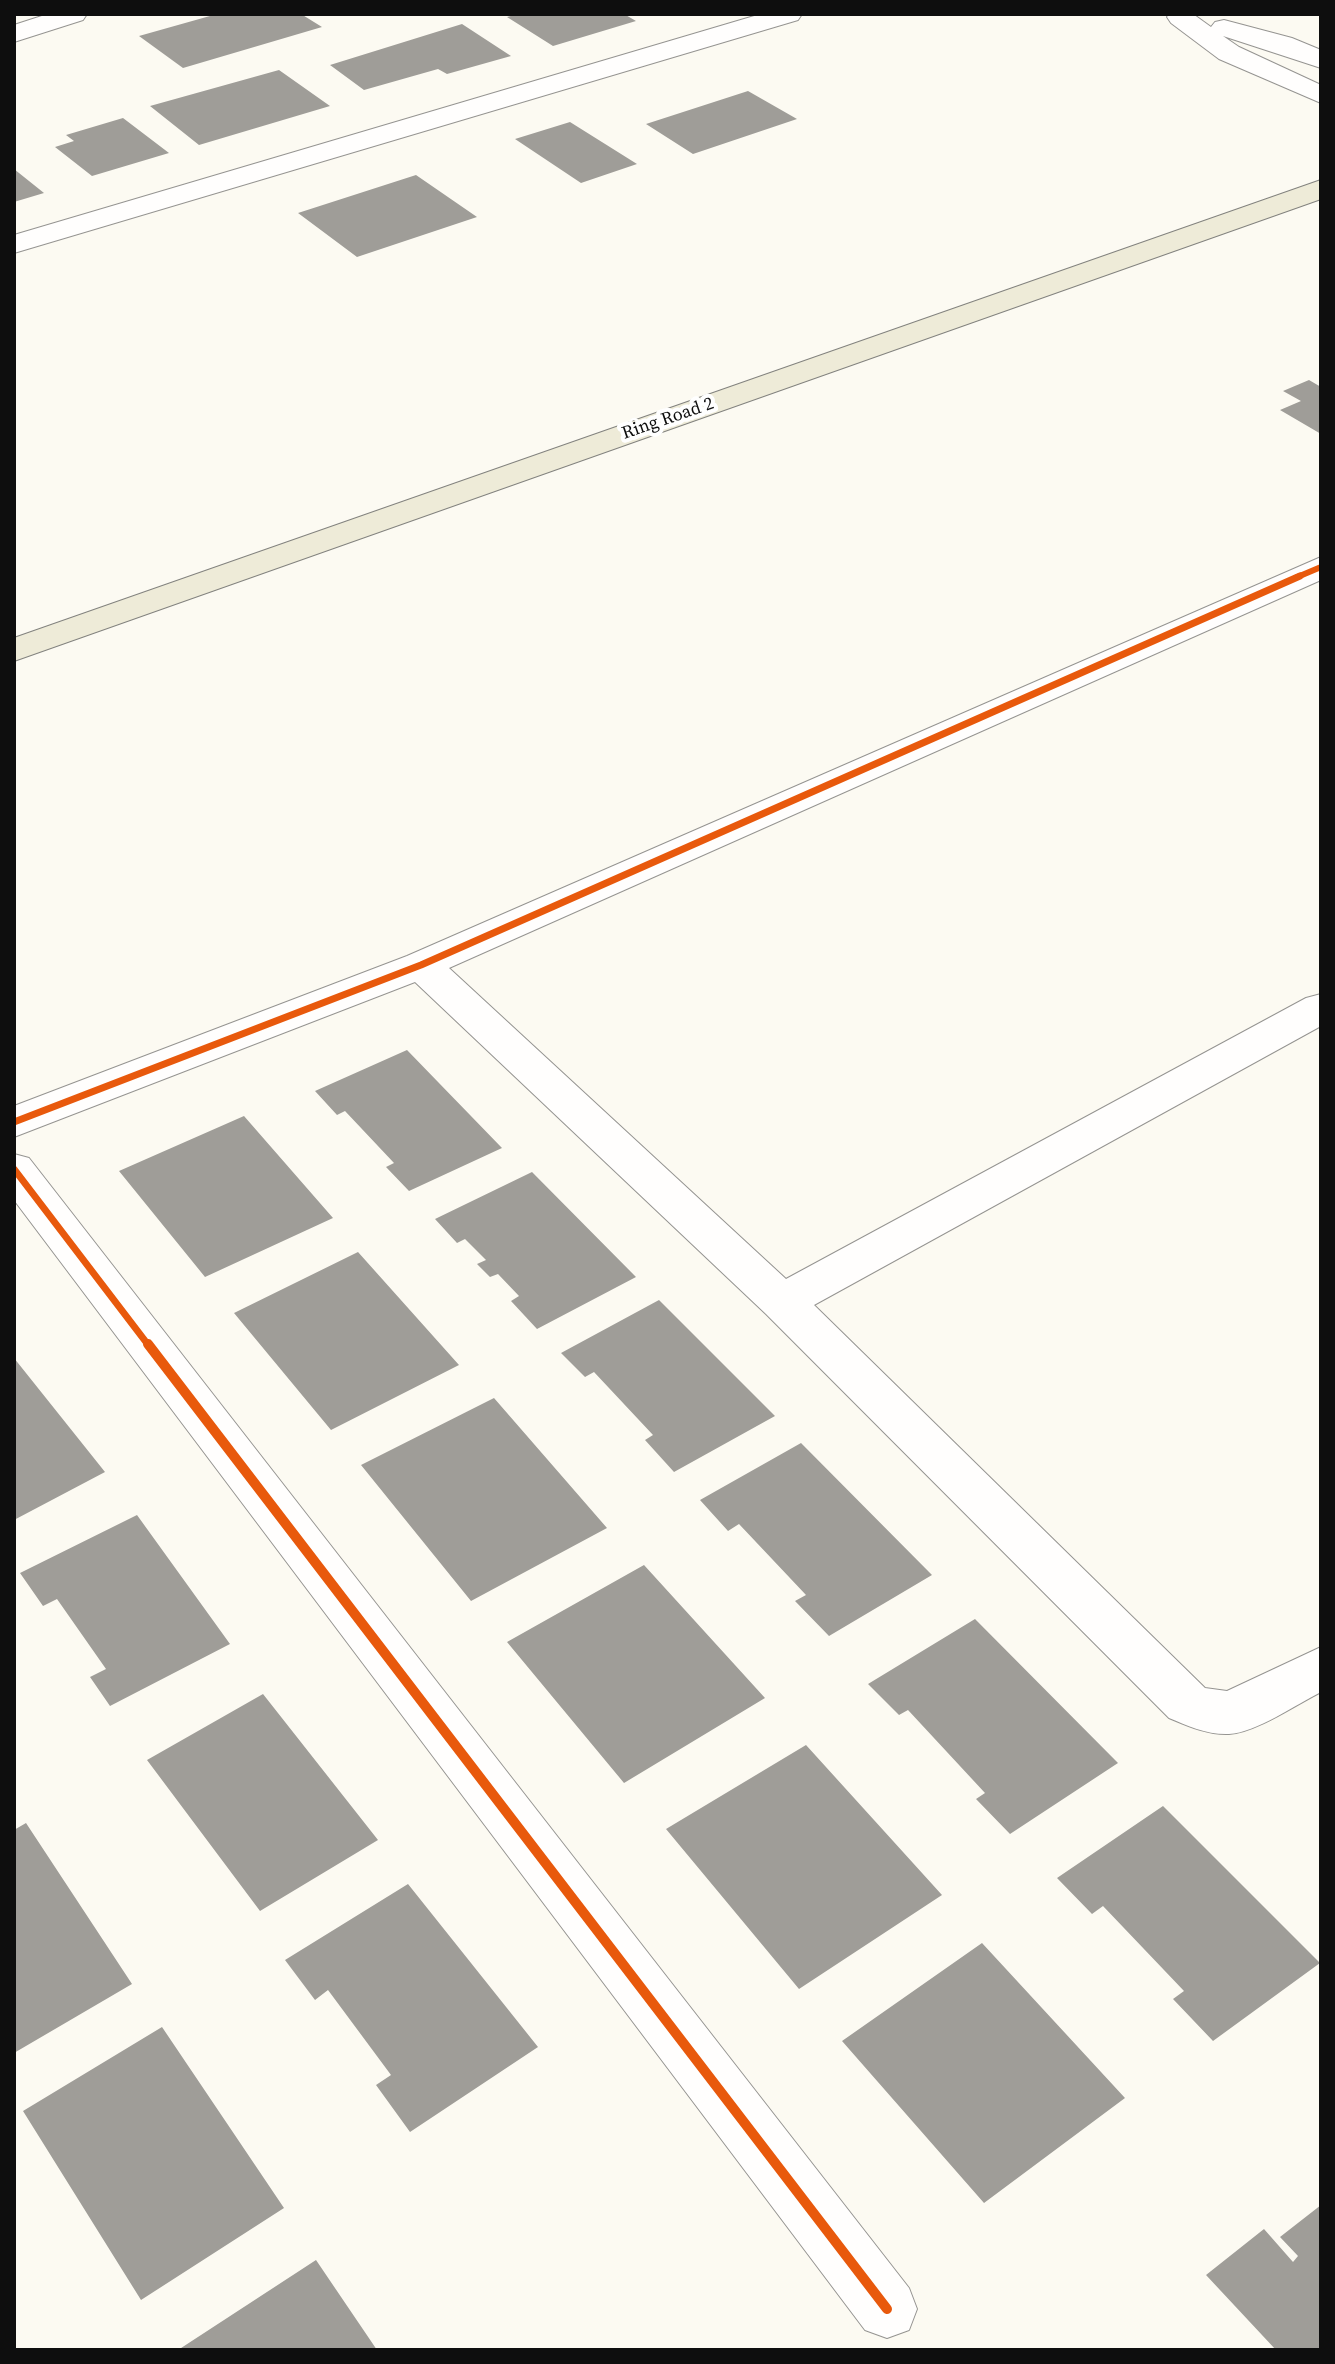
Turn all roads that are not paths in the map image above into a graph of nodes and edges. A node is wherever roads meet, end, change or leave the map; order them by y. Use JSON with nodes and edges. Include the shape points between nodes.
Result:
{"nodes":[{"id":1,"x":74,"y":14,"type":"edge"},
{"id":2,"x":789,"y":14,"type":"edge"},
{"id":3,"x":1177,"y":15,"type":"edge"},
{"id":4,"x":14,"y":34,"type":"edge"},
{"id":5,"x":1321,"y":60,"type":"edge"},
{"id":6,"x":1321,"y":95,"type":"edge"},
{"id":7,"x":1321,"y":189,"type":"edge"},
{"id":8,"x":14,"y":244,"type":"edge"},
{"id":9,"x":1321,"y":567,"type":"edge"},
{"id":10,"x":14,"y":650,"type":"edge"},
{"id":11,"x":421,"y":965,"type":"junction"},
{"id":12,"x":1321,"y":1008,"type":"edge"},
{"id":13,"x":14,"y":1122,"type":"edge"},
{"id":14,"x":14,"y":1169,"type":"edge"},
{"id":15,"x":782,"y":1302,"type":"junction"},
{"id":16,"x":1321,"y":1668,"type":"edge"},
{"id":17,"x":887,"y":2309,"type":"dead end"}],
"edges":[{"from":1,"to":4,"type":"street"},
{"from":2,"to":8,"type":"street"},
{"from":3,"to":5,"type":"street"},
{"from":3,"to":6,"type":"street","via":[[1229,53]]},
{"from":7,"to":10,"type":"main road","name":"Ring Road 2"},
{"from":9,"to":11,"type":"street"},
{"from":11,"to":13,"type":"street"},
{"from":11,"to":15,"type":"street"},
{"from":12,"to":15,"type":"street"},
{"from":14,"to":17,"type":"street"},
{"from":15,"to":16,"type":"street","via":[[1187,1703],[1232,1713]]}]}
